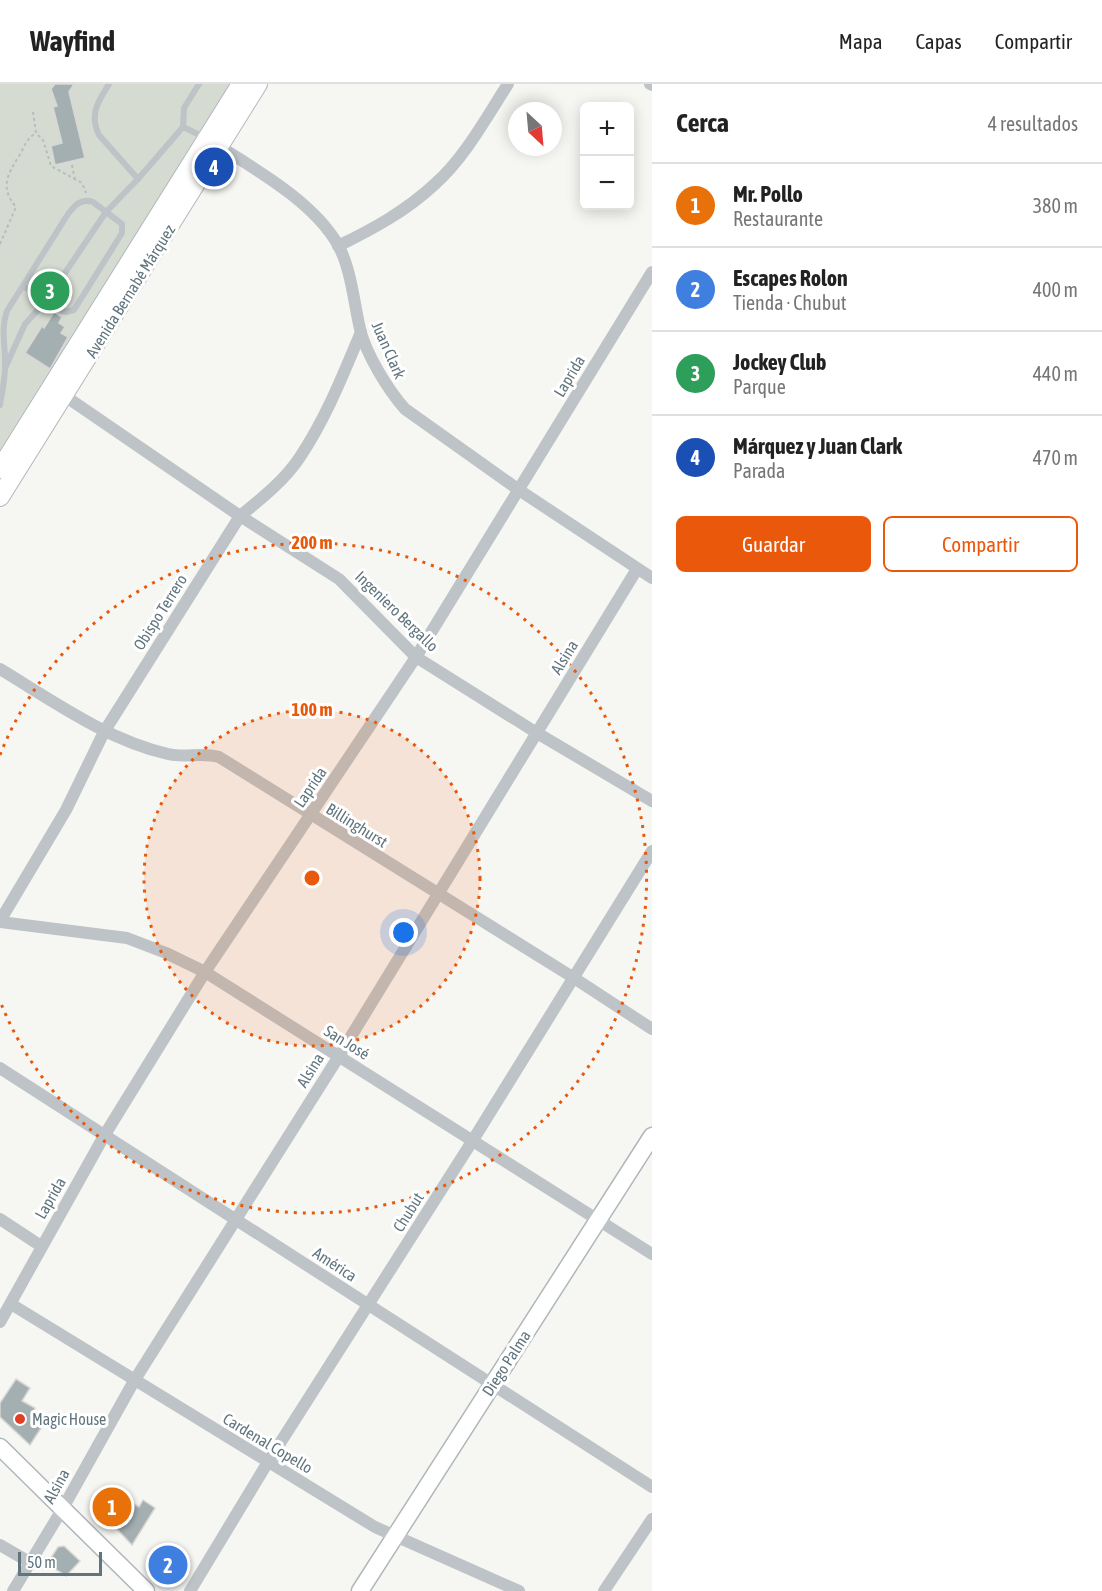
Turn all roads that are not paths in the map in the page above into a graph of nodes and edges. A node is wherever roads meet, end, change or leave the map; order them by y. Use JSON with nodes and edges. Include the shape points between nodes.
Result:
{"nodes":[{"id":1,"x":109,"y":84,"type":"edge"},
{"id":2,"x":199,"y":84,"type":"edge"},
{"id":3,"x":241,"y":84,"type":"edge"},
{"id":4,"x":258,"y":84,"type":"edge"},
{"id":5,"x":508,"y":84,"type":"edge"},
{"id":6,"x":183,"y":126,"type":"junction"},
{"id":7,"x":213,"y":143,"type":"junction"},
{"id":8,"x":138,"y":179,"type":"junction"},
{"id":9,"x":106,"y":212,"type":"junction"},
{"id":10,"x":338,"y":246,"type":"junction"},
{"id":11,"x":652,"y":272,"type":"edge"},
{"id":12,"x":22,"y":286,"type":"junction"},
{"id":13,"x":46,"y":301,"type":"junction"},
{"id":14,"x":361,"y":332,"type":"junction"},
{"id":15,"x":6,"y":366,"type":"junction"},
{"id":16,"x":65,"y":396,"type":"junction"},
{"id":17,"x":0,"y":405,"type":"edge"},
{"id":18,"x":0,"y":470,"type":"edge"},
{"id":19,"x":519,"y":490,"type":"junction"},
{"id":20,"x":0,"y":497,"type":"edge"},
{"id":21,"x":240,"y":516,"type":"junction"},
{"id":22,"x":638,"y":569,"type":"junction"},
{"id":23,"x":652,"y":578,"type":"edge"},
{"id":24,"x":416,"y":657,"type":"junction"},
{"id":25,"x":0,"y":669,"type":"edge"},
{"id":26,"x":104,"y":732,"type":"junction"},
{"id":27,"x":537,"y":733,"type":"junction"},
{"id":28,"x":652,"y":801,"type":"edge"},
{"id":29,"x":311,"y":816,"type":"junction"},
{"id":30,"x":652,"y":851,"type":"edge"},
{"id":31,"x":438,"y":895,"type":"junction"},
{"id":32,"x":0,"y":921,"type":"edge"},
{"id":33,"x":205,"y":972,"type":"junction"},
{"id":34,"x":574,"y":978,"type":"junction"},
{"id":35,"x":652,"y":1029,"type":"edge"},
{"id":36,"x":339,"y":1056,"type":"junction"},
{"id":37,"x":0,"y":1068,"type":"edge"},
{"id":38,"x":104,"y":1136,"type":"junction"},
{"id":39,"x":652,"y":1136,"type":"edge"},
{"id":40,"x":473,"y":1140,"type":"junction"},
{"id":41,"x":0,"y":1219,"type":"edge"},
{"id":42,"x":235,"y":1219,"type":"junction"},
{"id":43,"x":598,"y":1219,"type":"junction"},
{"id":44,"x":41,"y":1246,"type":"junction"},
{"id":45,"x":652,"y":1254,"type":"edge"},
{"id":46,"x":11,"y":1304,"type":"junction"},
{"id":47,"x":369,"y":1305,"type":"junction"},
{"id":48,"x":0,"y":1322,"type":"edge"},
{"id":49,"x":134,"y":1381,"type":"junction"},
{"id":50,"x":492,"y":1384,"type":"junction"},
{"id":51,"x":0,"y":1447,"type":"edge"},
{"id":52,"x":268,"y":1462,"type":"junction"},
{"id":53,"x":652,"y":1487,"type":"edge"},
{"id":54,"x":63,"y":1508,"type":"junction"},
{"id":55,"x":652,"y":1519,"type":"edge"},
{"id":56,"x":394,"y":1536,"type":"junction"},
{"id":57,"x":0,"y":1545,"type":"edge"},
{"id":58,"x":31,"y":1563,"type":"junction"},
{"id":59,"x":13,"y":1591,"type":"edge"},
{"id":60,"x":146,"y":1591,"type":"edge"},
{"id":61,"x":190,"y":1591,"type":"edge"},
{"id":62,"x":360,"y":1591,"type":"edge"},
{"id":63,"x":519,"y":1591,"type":"edge"},
{"id":64,"x":604,"y":1591,"type":"edge"}],
"edges":[{"from":1,"to":8,"type":"lane","via":[[95,105],[96,128]]},
{"from":2,"to":6,"type":"lane","via":[[184,108]]},
{"from":3,"to":7,"type":"main road","name":"Avenida Bernabé Márquez"},
{"from":4,"to":7,"type":"main road","name":"Avenida Bernabé Márquez"},
{"from":5,"to":10,"type":"street","via":[[468,146],[437,183],[377,227]]},
{"from":6,"to":7,"type":"lane"},
{"from":6,"to":8,"type":"lane"},
{"from":7,"to":10,"type":"street","name":"Juan Clark","via":[[302,203]]},
{"from":7,"to":16,"type":"main road","name":"Avenida Bernabé Márquez"},
{"from":7,"to":18,"type":"main road","name":"Avenida Bernabé Márquez"},
{"from":8,"to":9,"type":"lane"},
{"from":9,"to":12,"type":"lane","via":[[87,201],[75,205]]},
{"from":9,"to":13,"type":"lane"},
{"from":9,"to":13,"type":"lane","via":[[122,224],[122,233],[77,307],[66,312]]},
{"from":10,"to":14,"type":"street","name":"Juan Clark"},
{"from":11,"to":19,"type":"street","name":"Laprida"},
{"from":12,"to":13,"type":"lane"},
{"from":12,"to":15,"type":"lane","via":[[4,319]]},
{"from":13,"to":15,"type":"lane","via":[[25,324]]},
{"from":14,"to":19,"type":"street","name":"Juan Clark","via":[[390,393],[405,409]]},
{"from":14,"to":21,"type":"street","name":"Obispo Terrero","via":[[336,393],[299,459]]},
{"from":15,"to":17,"type":"lane"},
{"from":16,"to":20,"type":"main road","name":"Avenida Bernabé Márquez"},
{"from":16,"to":21,"type":"street","name":"Ingeniero Bergallo"},
{"from":19,"to":22,"type":"street","name":"Juan Clark"},
{"from":19,"to":24,"type":"street","name":"Laprida"},
{"from":21,"to":24,"type":"street","name":"Ingeniero Bergallo","via":[[339,579]]},
{"from":21,"to":26,"type":"street","name":"Obispo Terrero"},
{"from":22,"to":23,"type":"street","name":"Juan Clark"},
{"from":22,"to":27,"type":"street","name":"Alsina"},
{"from":24,"to":27,"type":"street","name":"Ingeniero Bergallo"},
{"from":24,"to":29,"type":"street","name":"Laprida"},
{"from":25,"to":26,"type":"street","name":"Billinghurst"},
{"from":26,"to":29,"type":"street","name":"Billinghurst","via":[[168,754],[219,757]]},
{"from":26,"to":32,"type":"street","name":"Obispo Terrero","via":[[66,810]]},
{"from":27,"to":28,"type":"street","name":"Ingeniero Bergallo"},
{"from":27,"to":31,"type":"street","name":"Alsina"},
{"from":29,"to":31,"type":"street","name":"Billinghurst"},
{"from":29,"to":33,"type":"street","name":"Laprida"},
{"from":30,"to":34,"type":"street","name":"Chubut"},
{"from":31,"to":34,"type":"street","name":"Billinghurst"},
{"from":31,"to":36,"type":"street","name":"Alsina"},
{"from":32,"to":33,"type":"street","name":"San José","via":[[127,938]]},
{"from":33,"to":36,"type":"street","name":"San José"},
{"from":33,"to":38,"type":"street","name":"Laprida"},
{"from":34,"to":35,"type":"street","name":"Billinghurst"},
{"from":34,"to":40,"type":"street","name":"Chubut"},
{"from":36,"to":40,"type":"street","name":"San José"},
{"from":36,"to":42,"type":"street","name":"Alsina"},
{"from":37,"to":38,"type":"street","name":"América"},
{"from":38,"to":42,"type":"street","name":"América"},
{"from":38,"to":44,"type":"street","name":"Laprida"},
{"from":39,"to":43,"type":"main road","name":"Diego Palma"},
{"from":40,"to":43,"type":"street","name":"San José"},
{"from":40,"to":47,"type":"street","name":"Chubut"},
{"from":41,"to":44,"type":"street"},
{"from":42,"to":47,"type":"street","name":"América"},
{"from":42,"to":49,"type":"street","name":"Alsina"},
{"from":43,"to":45,"type":"street","name":"San José"},
{"from":43,"to":50,"type":"main road","name":"Diego Palma"},
{"from":44,"to":46,"type":"street","name":"Laprida"},
{"from":46,"to":48,"type":"street","name":"Laprida"},
{"from":46,"to":49,"type":"street","name":"Cardenal Copello"},
{"from":47,"to":50,"type":"street","name":"América"},
{"from":47,"to":52,"type":"street","name":"Chubut"},
{"from":49,"to":52,"type":"street","name":"Cardenal Copello"},
{"from":49,"to":54,"type":"street","name":"Alsina"},
{"from":50,"to":53,"type":"street","name":"América"},
{"from":50,"to":56,"type":"main road","name":"Diego Palma"},
{"from":51,"to":54,"type":"main road"},
{"from":52,"to":56,"type":"street","name":"Cardenal Copello"},
{"from":52,"to":61,"type":"street","name":"Chubut"},
{"from":54,"to":58,"type":"street","name":"Alsina"},
{"from":54,"to":60,"type":"main road"},
{"from":55,"to":64,"type":"street"},
{"from":56,"to":62,"type":"main road","name":"Diego Palma"},
{"from":56,"to":63,"type":"street","name":"Cardenal Copello"},
{"from":57,"to":58,"type":"street"},
{"from":58,"to":59,"type":"street","name":"Alsina"}]}
